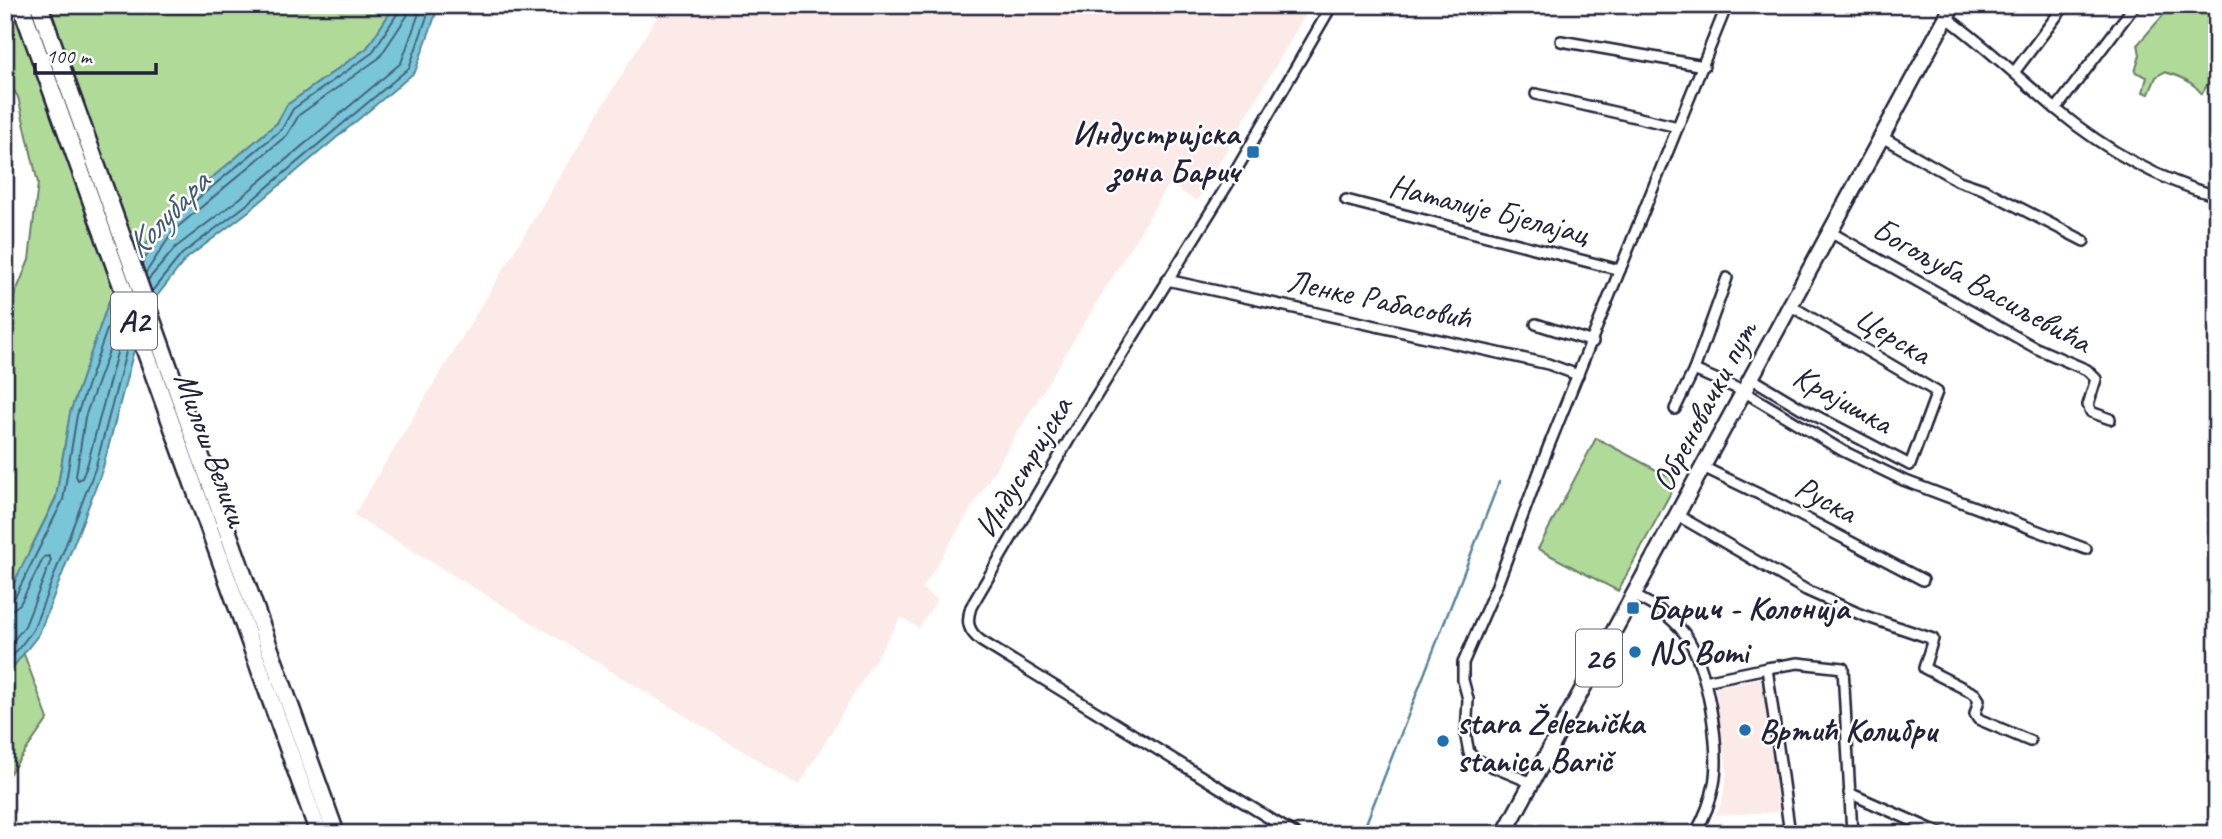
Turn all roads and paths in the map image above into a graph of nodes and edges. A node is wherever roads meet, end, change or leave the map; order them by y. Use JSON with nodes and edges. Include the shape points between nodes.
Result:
{"nodes":[{"id":1,"x":21,"y":5,"type":"edge"},
{"id":2,"x":39,"y":5,"type":"edge"},
{"id":3,"x":1332,"y":5,"type":"edge"},
{"id":4,"x":1727,"y":5,"type":"edge"},
{"id":5,"x":2065,"y":5,"type":"edge"},
{"id":6,"x":2135,"y":5,"type":"edge"},
{"id":7,"x":1949,"y":11,"type":"edge"},
{"id":8,"x":1561,"y":41,"type":"dead end"},
{"id":9,"x":1704,"y":66,"type":"junction"},
{"id":10,"x":2015,"y":71,"type":"junction"},
{"id":11,"x":1536,"y":94,"type":"dead end"},
{"id":12,"x":2056,"y":109,"type":"junction"},
{"id":13,"x":1678,"y":127,"type":"junction"},
{"id":14,"x":1882,"y":137,"type":"junction"},
{"id":15,"x":2217,"y":196,"type":"edge"},
{"id":16,"x":1346,"y":200,"type":"dead end"},
{"id":17,"x":1830,"y":232,"type":"junction"},
{"id":18,"x":2084,"y":241,"type":"dead end"},
{"id":19,"x":1620,"y":270,"type":"junction"},
{"id":20,"x":1727,"y":278,"type":"dead end"},
{"id":21,"x":1167,"y":280,"type":"junction"},
{"id":22,"x":1791,"y":306,"type":"junction"},
{"id":23,"x":1535,"y":324,"type":"dead end"},
{"id":24,"x":1593,"y":342,"type":"junction"},
{"id":25,"x":1694,"y":370,"type":"junction"},
{"id":26,"x":1578,"y":375,"type":"junction"},
{"id":27,"x":1751,"y":378,"type":"junction"},
{"id":28,"x":1743,"y":391,"type":"junction"},
{"id":29,"x":1675,"y":409,"type":"dead end"},
{"id":30,"x":2110,"y":419,"type":"dead end"},
{"id":31,"x":1910,"y":465,"type":"joint"},
{"id":32,"x":1703,"y":467,"type":"junction"},
{"id":33,"x":1676,"y":516,"type":"junction"},
{"id":34,"x":2086,"y":549,"type":"dead end"},
{"id":35,"x":1923,"y":580,"type":"dead end"},
{"id":36,"x":1633,"y":595,"type":"junction"},
{"id":37,"x":256,"y":635,"type":"junction"},
{"id":38,"x":1767,"y":668,"type":"junction"},
{"id":39,"x":1705,"y":681,"type":"junction"},
{"id":40,"x":2031,"y":741,"type":"dead end"},
{"id":41,"x":1532,"y":783,"type":"junction"},
{"id":42,"x":1849,"y":793,"type":"junction"},
{"id":43,"x":319,"y":834,"type":"edge"},
{"id":44,"x":336,"y":834,"type":"edge"},
{"id":45,"x":1295,"y":834,"type":"edge"},
{"id":46,"x":1504,"y":834,"type":"edge"},
{"id":47,"x":1695,"y":834,"type":"edge"},
{"id":48,"x":1790,"y":834,"type":"edge"},
{"id":49,"x":1852,"y":834,"type":"edge"},
{"id":50,"x":1942,"y":834,"type":"edge"}],
"edges":[{"from":1,"to":37,"type":"highway","name":"Милош Велики","number":"A2"},
{"from":2,"to":37,"type":"highway","name":"Милош Велики","number":"A2"},
{"from":3,"to":21,"type":"street","name":"Индустријска"},
{"from":4,"to":9,"type":"street"},
{"from":5,"to":10,"type":"street"},
{"from":6,"to":12,"type":"street"},
{"from":7,"to":10,"type":"street"},
{"from":7,"to":14,"type":"main road","name":"Обреновачки пут","number":"26"},
{"from":8,"to":9,"type":"street"},
{"from":9,"to":13,"type":"street"},
{"from":10,"to":12,"type":"street"},
{"from":11,"to":13,"type":"street"},
{"from":12,"to":15,"type":"street","via":[[2150,170]]},
{"from":13,"to":19,"type":"street"},
{"from":14,"to":17,"type":"main road","name":"Обреновачки пут","number":"26"},
{"from":14,"to":18,"type":"street","via":[[1959,181]]},
{"from":16,"to":19,"type":"street","name":"Наталије Бјелајац"},
{"from":17,"to":22,"type":"main road","name":"Обреновачки пут","number":"26"},
{"from":17,"to":30,"type":"street","name":"Богољуба Васиљевића","via":[[2025,342],[2087,370],[2096,379],[2088,405],[2091,412]]},
{"from":19,"to":24,"type":"street"},
{"from":20,"to":25,"type":"street"},
{"from":21,"to":26,"type":"street","name":"Ленке Рабасовић","via":[[1548,364]]},
{"from":21,"to":45,"type":"street","name":"Индустријска","via":[[971,607],[968,626],[981,641]]},
{"from":22,"to":27,"type":"main road","name":"Обреновачки пут","number":"26"},
{"from":22,"to":31,"type":"street","name":"Церска","via":[[1937,392]]},
{"from":23,"to":24,"type":"street"},
{"from":24,"to":26,"type":"street"},
{"from":25,"to":28,"type":"street"},
{"from":25,"to":29,"type":"street"},
{"from":26,"to":41,"type":"street","via":[[1463,663],[1469,753]]},
{"from":27,"to":28,"type":"main road","name":"Обреновачки пут","number":"26"},
{"from":27,"to":31,"type":"street","name":"Крајишка"},
{"from":28,"to":32,"type":"main road","name":"Обреновачки пут","number":"26"},
{"from":28,"to":34,"type":"street","via":[[1843,451],[1903,480]]},
{"from":32,"to":33,"type":"main road","name":"Обреновачки пут","number":"26"},
{"from":32,"to":35,"type":"street","name":"Руска"},
{"from":33,"to":36,"type":"main road","name":"Обреновачки пут","number":"26"},
{"from":33,"to":40,"type":"street","via":[[1806,590],[1933,639],[1924,668],[1975,694],[1978,719]]},
{"from":36,"to":39,"type":"street","via":[[1662,611],[1680,628]]},
{"from":36,"to":41,"type":"main road","name":"Обреновачки пут","number":"26"},
{"from":37,"to":43,"type":"highway","name":"Милош Велики","number":"A2"},
{"from":37,"to":44,"type":"highway","name":"Милош Велики","number":"A2"},
{"from":38,"to":39,"type":"street"},
{"from":38,"to":42,"type":"street","via":[[1798,663],[1843,668]]},
{"from":38,"to":48,"type":"street"},
{"from":39,"to":47,"type":"street","via":[[1715,775]]},
{"from":41,"to":46,"type":"main road","name":"Обреновачки пут","number":"26"},
{"from":42,"to":49,"type":"street"},
{"from":42,"to":50,"type":"street"}]}
